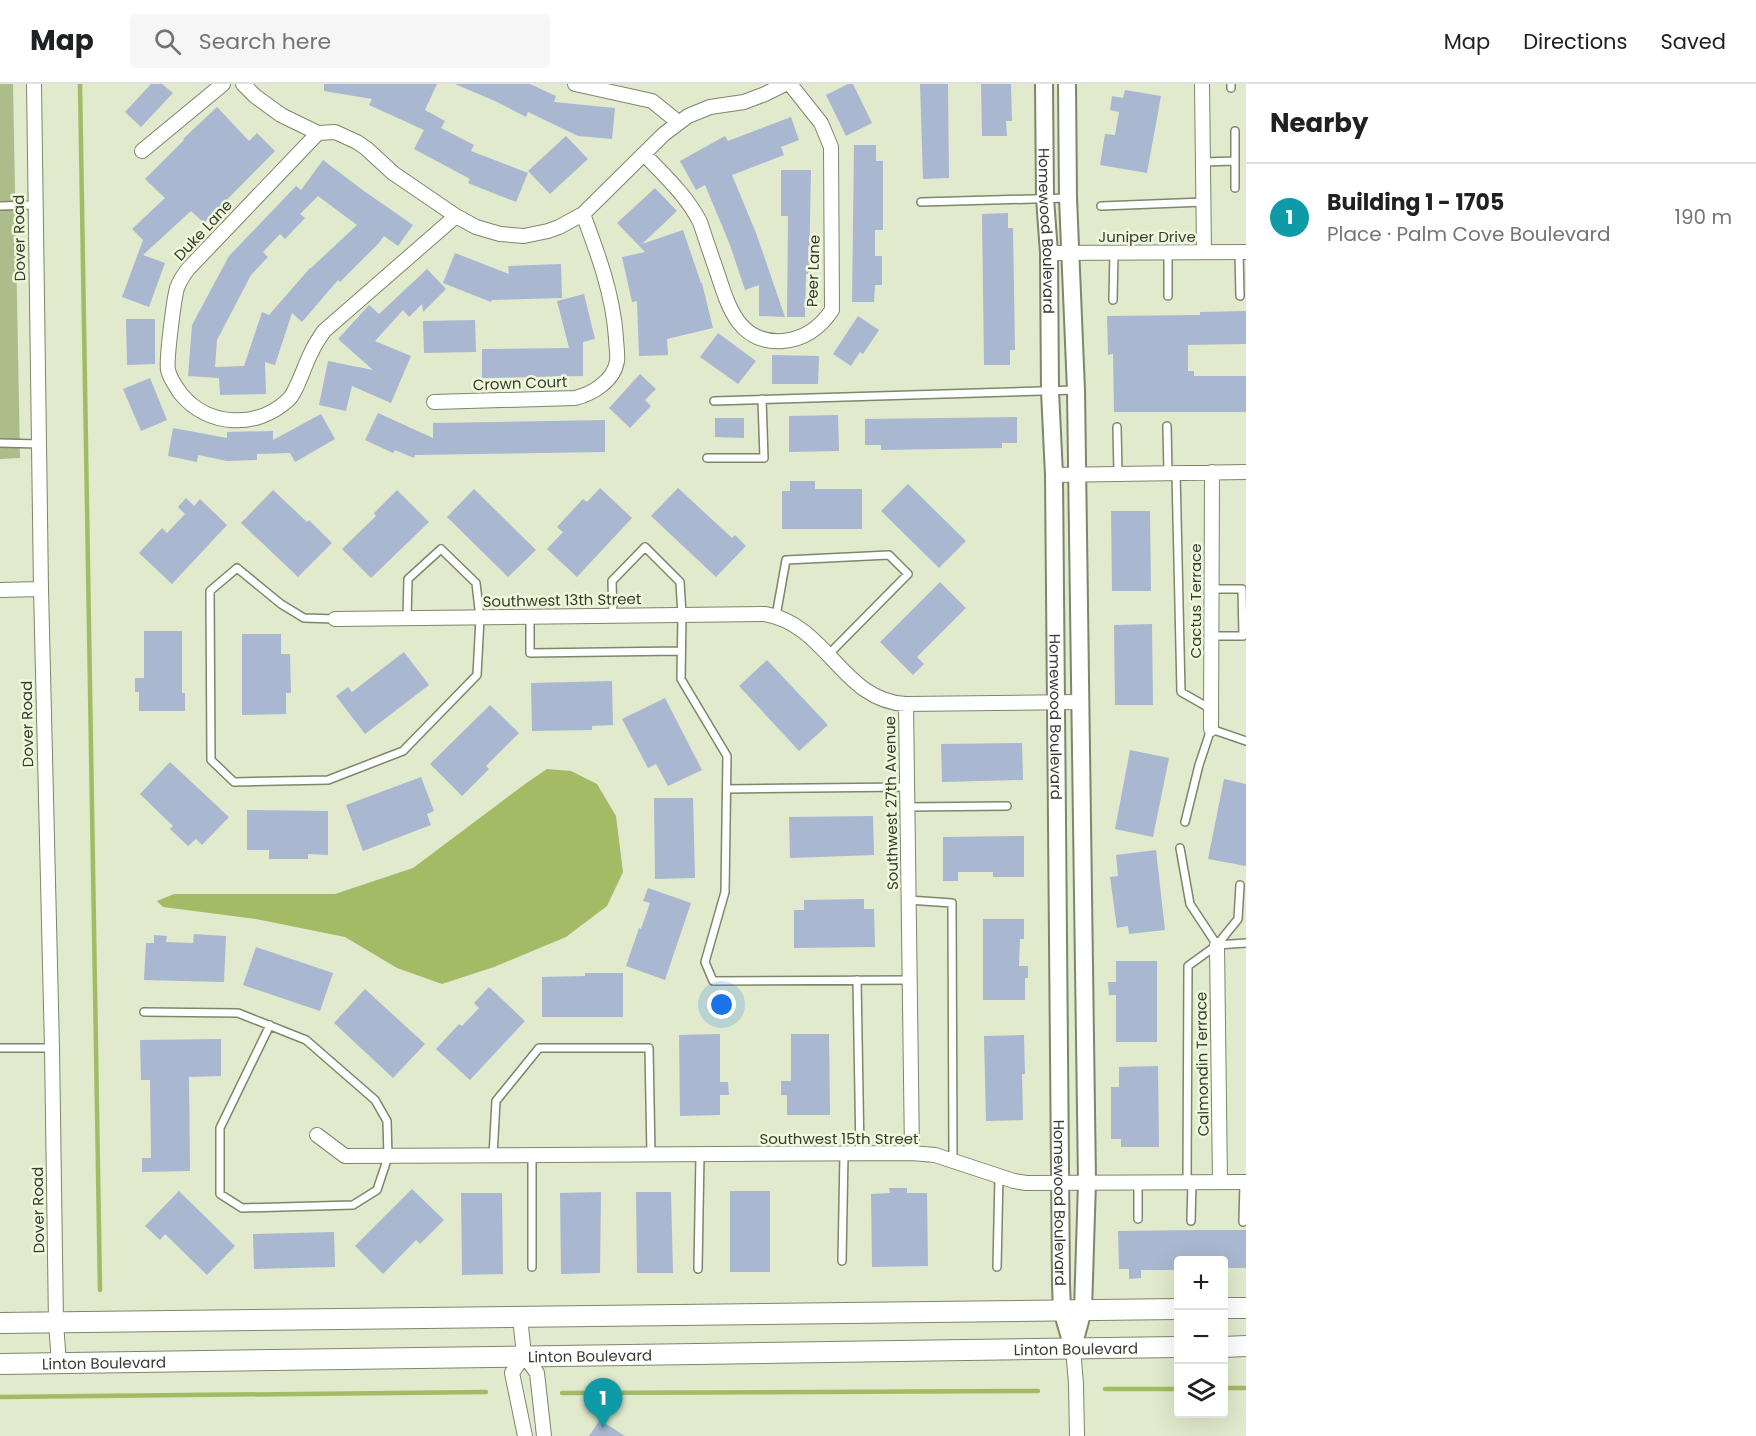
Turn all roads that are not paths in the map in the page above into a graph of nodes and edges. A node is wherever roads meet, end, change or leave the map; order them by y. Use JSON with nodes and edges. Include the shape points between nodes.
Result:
{"nodes":[{"id":1,"x":34,"y":84,"type":"edge"},
{"id":2,"x":223,"y":84,"type":"edge"},
{"id":3,"x":243,"y":84,"type":"edge"},
{"id":4,"x":575,"y":84,"type":"edge"},
{"id":5,"x":784,"y":84,"type":"edge"},
{"id":6,"x":790,"y":84,"type":"edge"},
{"id":7,"x":1044,"y":84,"type":"edge"},
{"id":8,"x":1067,"y":84,"type":"edge"},
{"id":9,"x":1202,"y":84,"type":"edge"},
{"id":10,"x":678,"y":122,"type":"junction"},
{"id":11,"x":1235,"y":131,"type":"dead end"},
{"id":12,"x":318,"y":133,"type":"junction"},
{"id":13,"x":142,"y":151,"type":"dead end"},
{"id":14,"x":644,"y":153,"type":"junction"},
{"id":15,"x":1235,"y":161,"type":"junction"},
{"id":16,"x":1203,"y":162,"type":"junction"},
{"id":17,"x":1235,"y":188,"type":"dead end"},
{"id":18,"x":1045,"y":198,"type":"junction"},
{"id":19,"x":1068,"y":198,"type":"junction"},
{"id":20,"x":921,"y":202,"type":"dead end"},
{"id":21,"x":1204,"y":202,"type":"junction"},
{"id":22,"x":35,"y":205,"type":"junction"},
{"id":23,"x":0,"y":206,"type":"edge"},
{"id":24,"x":1101,"y":206,"type":"dead end"},
{"id":25,"x":583,"y":213,"type":"junction"},
{"id":26,"x":456,"y":216,"type":"junction"},
{"id":27,"x":1204,"y":252,"type":"junction"},
{"id":28,"x":1242,"y":252,"type":"edge"},
{"id":29,"x":1071,"y":253,"type":"junction"},
{"id":30,"x":1114,"y":253,"type":"junction"},
{"id":31,"x":1168,"y":253,"type":"junction"},
{"id":32,"x":1049,"y":254,"type":"junction"},
{"id":33,"x":1168,"y":296,"type":"dead end"},
{"id":34,"x":1240,"y":296,"type":"dead end"},
{"id":35,"x":1113,"y":300,"type":"dead end"},
{"id":36,"x":1076,"y":390,"type":"junction"},
{"id":37,"x":1050,"y":391,"type":"junction"},
{"id":38,"x":762,"y":399,"type":"junction"},
{"id":39,"x":714,"y":401,"type":"dead end"},
{"id":40,"x":434,"y":402,"type":"dead end"},
{"id":41,"x":1167,"y":426,"type":"dead end"},
{"id":42,"x":1117,"y":427,"type":"dead end"},
{"id":43,"x":0,"y":443,"type":"edge"},
{"id":44,"x":39,"y":444,"type":"junction"},
{"id":45,"x":707,"y":458,"type":"dead end"},
{"id":46,"x":1212,"y":472,"type":"junction"},
{"id":47,"x":1246,"y":472,"type":"edge"},
{"id":48,"x":1172,"y":473,"type":"junction"},
{"id":49,"x":1076,"y":474,"type":"junction"},
{"id":50,"x":1118,"y":474,"type":"junction"},
{"id":51,"x":1054,"y":475,"type":"junction"},
{"id":52,"x":41,"y":589,"type":"junction"},
{"id":53,"x":1211,"y":589,"type":"junction"},
{"id":54,"x":0,"y":590,"type":"edge"},
{"id":55,"x":682,"y":615,"type":"junction"},
{"id":56,"x":613,"y":616,"type":"junction"},
{"id":57,"x":530,"y":617,"type":"junction"},
{"id":58,"x":480,"y":618,"type":"junction"},
{"id":59,"x":782,"y":618,"type":"junction"},
{"id":60,"x":407,"y":619,"type":"junction"},
{"id":61,"x":335,"y":620,"type":"joint"},
{"id":62,"x":1211,"y":636,"type":"junction"},
{"id":63,"x":681,"y":651,"type":"junction"},
{"id":64,"x":828,"y":655,"type":"junction"},
{"id":65,"x":1055,"y":702,"type":"junction"},
{"id":66,"x":1081,"y":702,"type":"junction"},
{"id":67,"x":906,"y":704,"type":"junction"},
{"id":68,"x":1211,"y":709,"type":"junction"},
{"id":69,"x":1211,"y":729,"type":"junction"},
{"id":70,"x":1246,"y":741,"type":"edge"},
{"id":71,"x":907,"y":787,"type":"junction"},
{"id":72,"x":727,"y":789,"type":"junction"},
{"id":73,"x":1007,"y":806,"type":"dead end"},
{"id":74,"x":907,"y":807,"type":"junction"},
{"id":75,"x":1185,"y":822,"type":"dead end"},
{"id":76,"x":1180,"y":848,"type":"dead end"},
{"id":77,"x":1240,"y":885,"type":"dead end"},
{"id":78,"x":908,"y":900,"type":"junction"},
{"id":79,"x":1246,"y":943,"type":"edge"},
{"id":80,"x":1217,"y":945,"type":"junction"},
{"id":81,"x":857,"y":980,"type":"junction"},
{"id":82,"x":909,"y":980,"type":"junction"},
{"id":83,"x":144,"y":1012,"type":"dead end"},
{"id":84,"x":270,"y":1025,"type":"junction"},
{"id":85,"x":0,"y":1048,"type":"edge"},
{"id":86,"x":52,"y":1048,"type":"junction"},
{"id":87,"x":318,"y":1136,"type":"dead end"},
{"id":88,"x":860,"y":1153,"type":"junction"},
{"id":89,"x":912,"y":1153,"type":"junction"},
{"id":90,"x":844,"y":1154,"type":"junction"},
{"id":91,"x":651,"y":1155,"type":"junction"},
{"id":92,"x":700,"y":1155,"type":"junction"},
{"id":93,"x":493,"y":1156,"type":"junction"},
{"id":94,"x":532,"y":1156,"type":"junction"},
{"id":95,"x":388,"y":1157,"type":"junction"},
{"id":96,"x":953,"y":1161,"type":"junction"},
{"id":97,"x":999,"y":1176,"type":"junction"},
{"id":98,"x":1059,"y":1182,"type":"junction"},
{"id":99,"x":1087,"y":1182,"type":"junction"},
{"id":100,"x":1138,"y":1182,"type":"junction"},
{"id":101,"x":1189,"y":1182,"type":"junction"},
{"id":102,"x":1220,"y":1182,"type":"junction"},
{"id":103,"x":1245,"y":1182,"type":"edge"},
{"id":104,"x":1138,"y":1219,"type":"dead end"},
{"id":105,"x":1191,"y":1221,"type":"dead end"},
{"id":106,"x":1243,"y":1222,"type":"dead end"},
{"id":107,"x":842,"y":1261,"type":"dead end"},
{"id":108,"x":532,"y":1267,"type":"dead end"},
{"id":109,"x":997,"y":1267,"type":"dead end"},
{"id":110,"x":698,"y":1269,"type":"dead end"},
{"id":111,"x":1228,"y":1308,"type":"edge"},
{"id":112,"x":1246,"y":1308,"type":"edge"},
{"id":113,"x":1174,"y":1309,"type":"edge"},
{"id":114,"x":1062,"y":1310,"type":"junction"},
{"id":115,"x":1083,"y":1310,"type":"junction"},
{"id":116,"x":520,"y":1317,"type":"junction"},
{"id":117,"x":0,"y":1323,"type":"edge"},
{"id":118,"x":56,"y":1323,"type":"junction"},
{"id":119,"x":1246,"y":1346,"type":"edge"},
{"id":120,"x":1174,"y":1347,"type":"edge"},
{"id":121,"x":1228,"y":1347,"type":"edge"},
{"id":122,"x":1073,"y":1348,"type":"junction"},
{"id":123,"x":524,"y":1355,"type":"junction"},
{"id":124,"x":59,"y":1363,"type":"junction"},
{"id":125,"x":0,"y":1364,"type":"edge"},
{"id":126,"x":523,"y":1434,"type":"edge"},
{"id":127,"x":544,"y":1436,"type":"edge"},
{"id":128,"x":1077,"y":1436,"type":"edge"}],
"edges":[{"from":1,"to":22,"type":"street","name":"Dover Road"},
{"from":2,"to":13,"type":"street"},
{"from":3,"to":12,"type":"street","via":[[272,109]]},
{"from":4,"to":10,"type":"street","via":[[652,101]]},
{"from":5,"to":10,"type":"street","via":[[744,102],[710,107]]},
{"from":6,"to":14,"type":"street","name":"Peer Lane","via":[[821,123],[831,147],[832,310],[810,333],[789,340],[768,340],[740,324],[728,306],[695,211]]},
{"from":7,"to":18,"type":"street","name":"Homewood Boulevard"},
{"from":8,"to":19,"type":"street","name":"Homewood Boulevard"},
{"from":9,"to":16,"type":"street"},
{"from":10,"to":14,"type":"street"},
{"from":11,"to":15,"type":"lane"},
{"from":12,"to":26,"type":"street","via":[[335,132],[357,142],[393,173]]},
{"from":12,"to":26,"type":"street","name":"Duke Lane","via":[[181,278],[174,302],[168,369],[178,390],[195,407],[217,418],[241,421],[276,410],[290,398],[324,331]]},
{"from":14,"to":25,"type":"street"},
{"from":15,"to":16,"type":"lane"},
{"from":15,"to":17,"type":"lane"},
{"from":16,"to":21,"type":"street"},
{"from":18,"to":19,"type":"lane"},
{"from":18,"to":20,"type":"lane"},
{"from":18,"to":32,"type":"street","name":"Homewood Boulevard"},
{"from":19,"to":29,"type":"street","name":"Homewood Boulevard"},
{"from":21,"to":24,"type":"lane"},
{"from":21,"to":27,"type":"street"},
{"from":22,"to":23,"type":"lane"},
{"from":22,"to":44,"type":"street","name":"Dover Road"},
{"from":25,"to":26,"type":"street","via":[[560,227],[524,236],[488,231]]},
{"from":25,"to":40,"type":"street","name":"Crown Court","via":[[604,272],[615,324],[617,362],[608,378],[595,391],[575,398]]},
{"from":27,"to":28,"type":"street","name":"Juniper Drive"},
{"from":27,"to":31,"type":"street","name":"Juniper Drive"},
{"from":28,"to":34,"type":"lane"},
{"from":29,"to":30,"type":"street","name":"Juniper Drive"},
{"from":29,"to":32,"type":"street","name":"Juniper Drive"},
{"from":29,"to":36,"type":"street","name":"Homewood Boulevard"},
{"from":30,"to":31,"type":"street","name":"Juniper Drive"},
{"from":30,"to":35,"type":"lane"},
{"from":31,"to":33,"type":"lane"},
{"from":32,"to":37,"type":"street","name":"Homewood Boulevard"},
{"from":36,"to":37,"type":"lane"},
{"from":36,"to":49,"type":"street","name":"Homewood Boulevard"},
{"from":37,"to":38,"type":"lane"},
{"from":37,"to":51,"type":"street","name":"Homewood Boulevard"},
{"from":38,"to":39,"type":"lane"},
{"from":38,"to":45,"type":"lane","via":[[764,458]]},
{"from":41,"to":48,"type":"lane"},
{"from":42,"to":50,"type":"lane"},
{"from":43,"to":44,"type":"lane"},
{"from":44,"to":52,"type":"street","name":"Dover Road"},
{"from":46,"to":47,"type":"street"},
{"from":46,"to":48,"type":"street"},
{"from":46,"to":53,"type":"street","name":"Cactus Terrace"},
{"from":48,"to":50,"type":"street"},
{"from":48,"to":68,"type":"lane","via":[[1181,692]]},
{"from":49,"to":50,"type":"street"},
{"from":49,"to":51,"type":"street"},
{"from":49,"to":66,"type":"street","name":"Homewood Boulevard"},
{"from":51,"to":65,"type":"street","name":"Homewood Boulevard"},
{"from":52,"to":54,"type":"street"},
{"from":52,"to":86,"type":"street","name":"Dover Road"},
{"from":53,"to":62,"type":"street","name":"Cactus Terrace"},
{"from":53,"to":62,"type":"lane","via":[[1242,589],[1243,636]]},
{"from":55,"to":56,"type":"street","name":"Southwest 13th Street"},
{"from":55,"to":56,"type":"lane","via":[[680,582],[645,547],[612,581]]},
{"from":55,"to":59,"type":"street","name":"Southwest 13th Street","via":[[765,614]]},
{"from":55,"to":63,"type":"lane"},
{"from":56,"to":57,"type":"street","name":"Southwest 13th Street"},
{"from":57,"to":58,"type":"street","name":"Southwest 13th Street"},
{"from":57,"to":63,"type":"lane","via":[[530,653]]},
{"from":58,"to":60,"type":"street","name":"Southwest 13th Street"},
{"from":58,"to":60,"type":"lane","via":[[476,583],[441,549],[408,579]]},
{"from":58,"to":61,"type":"lane","via":[[477,675],[403,751],[328,780],[234,782],[211,760],[210,591],[237,568],[304,618]]},
{"from":59,"to":64,"type":"street","name":"Southwest 27th Avenue","via":[[807,633]]},
{"from":59,"to":64,"type":"lane","via":[[786,560],[889,555],[908,574]]},
{"from":60,"to":61,"type":"street","name":"Southwest 13th Street"},
{"from":62,"to":68,"type":"street","name":"Cactus Terrace"},
{"from":63,"to":72,"type":"lane","via":[[681,679],[727,756]]},
{"from":64,"to":67,"type":"street","name":"Southwest 27th Avenue","via":[[863,690],[895,704]]},
{"from":65,"to":66,"type":"street"},
{"from":65,"to":67,"type":"street"},
{"from":65,"to":98,"type":"street","name":"Homewood Boulevard"},
{"from":66,"to":99,"type":"street","name":"Homewood Boulevard"},
{"from":67,"to":71,"type":"street","name":"Southwest 27th Avenue"},
{"from":68,"to":69,"type":"street","name":"Cactus Terrace"},
{"from":69,"to":70,"type":"lane"},
{"from":69,"to":75,"type":"lane"},
{"from":71,"to":72,"type":"lane"},
{"from":71,"to":74,"type":"street","name":"Southwest 27th Avenue"},
{"from":72,"to":81,"type":"lane","via":[[725,892],[705,962],[713,981]]},
{"from":73,"to":74,"type":"lane"},
{"from":74,"to":78,"type":"street","name":"Southwest 27th Avenue"},
{"from":76,"to":80,"type":"lane","via":[[1190,904]]},
{"from":77,"to":80,"type":"lane","via":[[1238,919]]},
{"from":78,"to":82,"type":"street","name":"Southwest 27th Avenue"},
{"from":78,"to":96,"type":"lane","via":[[952,903]]},
{"from":79,"to":80,"type":"lane"},
{"from":80,"to":101,"type":"lane","via":[[1188,966]]},
{"from":80,"to":102,"type":"street","name":"Calmondin Terrace"},
{"from":81,"to":82,"type":"lane"},
{"from":81,"to":88,"type":"lane"},
{"from":82,"to":89,"type":"street","name":"Southwest 27th Avenue"},
{"from":83,"to":84,"type":"lane","via":[[238,1013]]},
{"from":84,"to":95,"type":"lane","via":[[306,1040],[375,1100],[387,1121]]},
{"from":84,"to":95,"type":"lane","via":[[220,1128],[220,1194],[242,1208],[353,1204],[377,1190]]},
{"from":85,"to":86,"type":"lane"},
{"from":86,"to":118,"type":"street","name":"Dover Road"},
{"from":87,"to":95,"type":"street","name":"Southwest 15th Street","via":[[345,1156]]},
{"from":88,"to":89,"type":"street","name":"Southwest 15th Street"},
{"from":88,"to":90,"type":"street","name":"Southwest 15th Street"},
{"from":89,"to":96,"type":"street","name":"Southwest 15th Street"},
{"from":90,"to":92,"type":"street","name":"Southwest 15th Street"},
{"from":90,"to":107,"type":"lane"},
{"from":91,"to":92,"type":"street","name":"Southwest 15th Street"},
{"from":91,"to":93,"type":"lane","via":[[649,1048],[539,1048],[496,1101]]},
{"from":91,"to":94,"type":"street","name":"Southwest 15th Street"},
{"from":92,"to":110,"type":"lane"},
{"from":93,"to":94,"type":"street","name":"Southwest 15th Street"},
{"from":93,"to":95,"type":"street","name":"Southwest 15th Street"},
{"from":94,"to":108,"type":"lane"},
{"from":96,"to":97,"type":"street","name":"Southwest 15th Street"},
{"from":97,"to":98,"type":"street","name":"Southwest 15th Street","via":[[1026,1183]]},
{"from":97,"to":109,"type":"lane"},
{"from":98,"to":99,"type":"street","name":"Southwest 15th Street"},
{"from":98,"to":114,"type":"street","name":"Homewood Boulevard"},
{"from":99,"to":100,"type":"street","name":"Southwest 15th Street"},
{"from":99,"to":115,"type":"street","name":"Homewood Boulevard"},
{"from":100,"to":101,"type":"street","name":"Southwest 15th Street"},
{"from":100,"to":104,"type":"lane"},
{"from":101,"to":102,"type":"street","name":"Southwest 15th Street"},
{"from":101,"to":105,"type":"lane"},
{"from":102,"to":103,"type":"street","name":"Southwest 15th Street"},
{"from":103,"to":106,"type":"lane"},
{"from":111,"to":112,"type":"main road"},
{"from":113,"to":115,"type":"main road"},
{"from":114,"to":115,"type":"main road"},
{"from":114,"to":116,"type":"main road"},
{"from":114,"to":122,"type":"street","name":"Homewood Boulevard"},
{"from":115,"to":122,"type":"street","name":"Homewood Boulevard"},
{"from":116,"to":118,"type":"main road"},
{"from":116,"to":123,"type":"street"},
{"from":117,"to":118,"type":"main road"},
{"from":118,"to":124,"type":"street","name":"Dover Road"},
{"from":119,"to":121,"type":"main road"},
{"from":120,"to":122,"type":"main road","name":"Linton Boulevard"},
{"from":122,"to":123,"type":"main road","name":"Linton Boulevard"},
{"from":122,"to":128,"type":"street","name":"Homewood Boulevard"},
{"from":123,"to":124,"type":"main road","name":"Linton Boulevard"},
{"from":123,"to":126,"type":"street","via":[[512,1373]]},
{"from":123,"to":127,"type":"street","via":[[537,1373]]},
{"from":124,"to":125,"type":"main road","name":"Linton Boulevard"}]}
